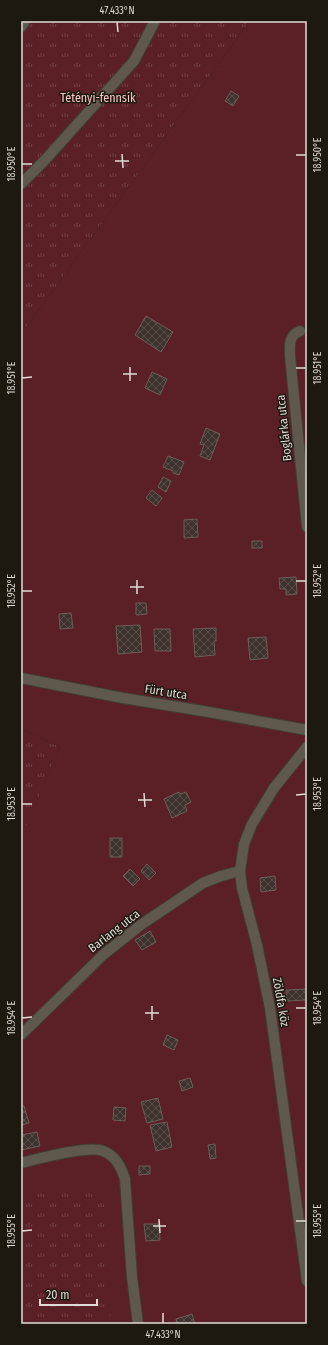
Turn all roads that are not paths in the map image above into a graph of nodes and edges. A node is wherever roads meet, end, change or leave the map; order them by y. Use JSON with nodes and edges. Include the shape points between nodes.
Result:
{"nodes":[{"id":1,"x":26,"y":21,"type":"edge"},
{"id":2,"x":155,"y":21,"type":"edge"},
{"id":3,"x":21,"y":27,"type":"edge"},
{"id":4,"x":21,"y":184,"type":"edge"},
{"id":5,"x":300,"y":330,"type":"dead end"},
{"id":6,"x":307,"y":527,"type":"edge"},
{"id":7,"x":21,"y":678,"type":"edge"},
{"id":8,"x":307,"y":730,"type":"edge"},
{"id":9,"x":307,"y":748,"type":"edge"},
{"id":10,"x":240,"y":871,"type":"junction"},
{"id":11,"x":21,"y":1035,"type":"edge"},
{"id":12,"x":21,"y":1163,"type":"edge"},
{"id":13,"x":307,"y":1281,"type":"edge"},
{"id":14,"x":138,"y":1324,"type":"edge"}],
"edges":[{"from":1,"to":3,"type":"street"},
{"from":2,"to":4,"type":"street","via":[[134,61]]},
{"from":5,"to":6,"type":"street","name":"Boglárka utca","via":[[290,338],[290,350]]},
{"from":7,"to":8,"type":"street","name":"Fürt utca"},
{"from":9,"to":10,"type":"street","name":"Zöldfa köz","via":[[274,788],[252,824],[244,844]]},
{"from":10,"to":11,"type":"street","name":"Barlang utca","via":[[203,883],[137,928],[104,954]]},
{"from":10,"to":13,"type":"street","name":"Zöldfa köz","via":[[270,1008]]},
{"from":12,"to":14,"type":"street","via":[[90,1149],[103,1150],[114,1158],[122,1169]]}]}
